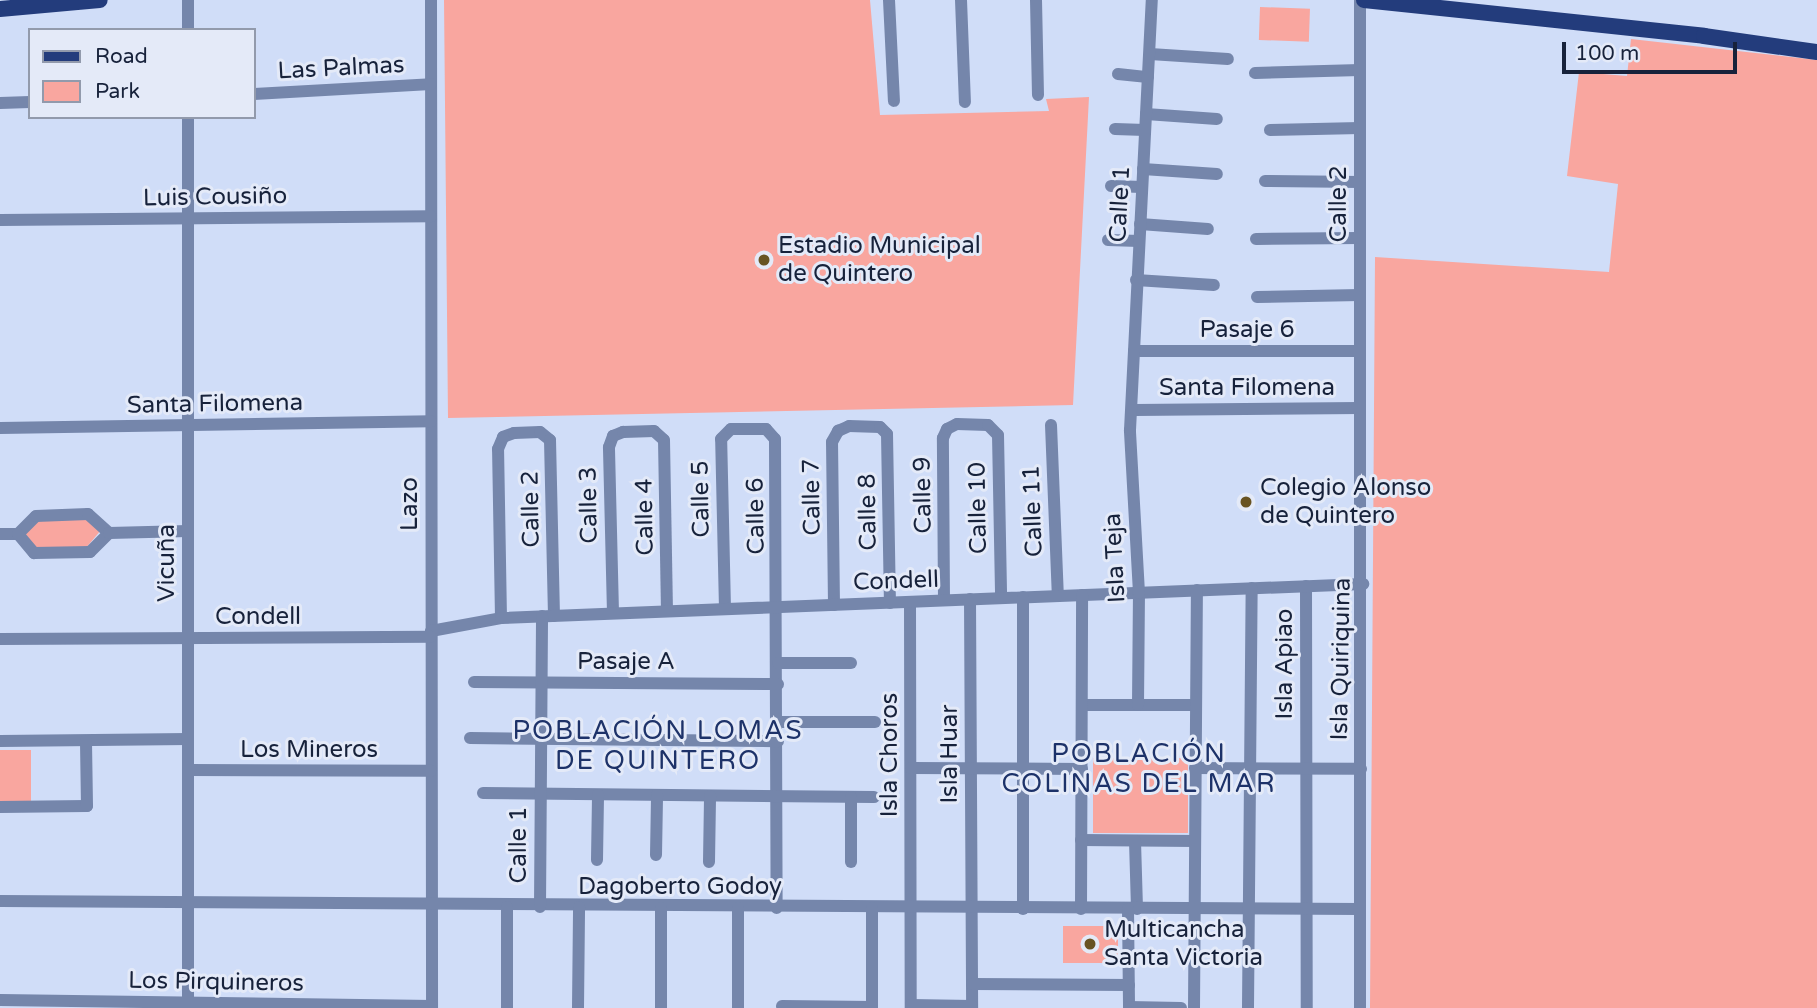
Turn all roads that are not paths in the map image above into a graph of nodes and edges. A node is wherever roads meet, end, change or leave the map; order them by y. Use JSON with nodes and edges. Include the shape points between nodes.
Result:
{"nodes":[{"id":1,"x":100,"y":0,"type":"edge"},
{"id":2,"x":188,"y":0,"type":"edge"},
{"id":3,"x":431,"y":0,"type":"edge"},
{"id":4,"x":889,"y":0,"type":"edge"},
{"id":5,"x":961,"y":0,"type":"edge"},
{"id":6,"x":1036,"y":0,"type":"edge"},
{"id":7,"x":1152,"y":0,"type":"edge"},
{"id":8,"x":1362,"y":0,"type":"edge"},
{"id":9,"x":1393,"y":1,"type":"edge"},
{"id":10,"x":0,"y":9,"type":"edge"},
{"id":11,"x":188,"y":28,"type":"edge"},
{"id":12,"x":1817,"y":52,"type":"edge"},
{"id":13,"x":1150,"y":54,"type":"junction"},
{"id":14,"x":1227,"y":59,"type":"dead end"},
{"id":15,"x":1360,"y":70,"type":"junction"},
{"id":16,"x":1255,"y":73,"type":"dead end"},
{"id":17,"x":1118,"y":75,"type":"dead end"},
{"id":18,"x":1148,"y":77,"type":"junction"},
{"id":19,"x":431,"y":84,"type":"junction"},
{"id":20,"x":256,"y":94,"type":"edge"},
{"id":21,"x":1038,"y":95,"type":"dead end"},
{"id":22,"x":894,"y":101,"type":"dead end"},
{"id":23,"x":28,"y":102,"type":"edge"},
{"id":24,"x":965,"y":102,"type":"dead end"},
{"id":25,"x":0,"y":103,"type":"edge"},
{"id":26,"x":1146,"y":114,"type":"junction"},
{"id":27,"x":188,"y":119,"type":"edge"},
{"id":28,"x":1217,"y":119,"type":"dead end"},
{"id":29,"x":1360,"y":128,"type":"junction"},
{"id":30,"x":1115,"y":129,"type":"dead end"},
{"id":31,"x":1145,"y":130,"type":"junction"},
{"id":32,"x":1270,"y":130,"type":"dead end"},
{"id":33,"x":1143,"y":169,"type":"junction"},
{"id":34,"x":1217,"y":174,"type":"dead end"},
{"id":35,"x":1265,"y":181,"type":"dead end"},
{"id":36,"x":1360,"y":182,"type":"junction"},
{"id":37,"x":1111,"y":186,"type":"dead end"},
{"id":38,"x":1142,"y":187,"type":"junction"},
{"id":39,"x":431,"y":216,"type":"junction"},
{"id":40,"x":188,"y":218,"type":"junction"},
{"id":41,"x":0,"y":220,"type":"edge"},
{"id":42,"x":1140,"y":224,"type":"junction"},
{"id":43,"x":1208,"y":229,"type":"dead end"},
{"id":44,"x":1360,"y":238,"type":"junction"},
{"id":45,"x":1256,"y":239,"type":"dead end"},
{"id":46,"x":1108,"y":240,"type":"dead end"},
{"id":47,"x":1139,"y":241,"type":"junction"},
{"id":48,"x":1136,"y":280,"type":"junction"},
{"id":49,"x":1214,"y":285,"type":"dead end"},
{"id":50,"x":1360,"y":295,"type":"junction"},
{"id":51,"x":1257,"y":297,"type":"dead end"},
{"id":52,"x":1135,"y":351,"type":"junction"},
{"id":53,"x":1360,"y":351,"type":"junction"},
{"id":54,"x":1360,"y":408,"type":"junction"},
{"id":55,"x":1135,"y":410,"type":"junction"},
{"id":56,"x":431,"y":421,"type":"junction"},
{"id":57,"x":188,"y":425,"type":"junction"},
{"id":58,"x":984,"y":425,"type":"joint"},
{"id":59,"x":1051,"y":425,"type":"dead end"},
{"id":60,"x":0,"y":428,"type":"edge"},
{"id":61,"x":877,"y":428,"type":"joint"},
{"id":62,"x":766,"y":429,"type":"joint"},
{"id":63,"x":651,"y":431,"type":"joint"},
{"id":64,"x":188,"y":531,"type":"junction"},
{"id":65,"x":109,"y":533,"type":"junction"},
{"id":66,"x":0,"y":534,"type":"edge"},
{"id":67,"x":18,"y":534,"type":"junction"},
{"id":68,"x":1363,"y":584,"type":"junction"},
{"id":69,"x":1306,"y":586,"type":"junction"},
{"id":70,"x":1252,"y":588,"type":"junction"},
{"id":71,"x":1197,"y":590,"type":"junction"},
{"id":72,"x":1139,"y":593,"type":"junction"},
{"id":73,"x":1082,"y":595,"type":"junction"},
{"id":74,"x":1058,"y":596,"type":"junction"},
{"id":75,"x":1023,"y":597,"type":"junction"},
{"id":76,"x":1001,"y":598,"type":"junction"},
{"id":77,"x":970,"y":599,"type":"junction"},
{"id":78,"x":944,"y":600,"type":"junction"},
{"id":79,"x":910,"y":602,"type":"junction"},
{"id":80,"x":890,"y":603,"type":"junction"},
{"id":81,"x":834,"y":605,"type":"junction"},
{"id":82,"x":778,"y":607,"type":"junction"},
{"id":83,"x":725,"y":609,"type":"junction"},
{"id":84,"x":667,"y":611,"type":"junction"},
{"id":85,"x":612,"y":613,"type":"junction"},
{"id":86,"x":548,"y":616,"type":"junction"},
{"id":87,"x":501,"y":618,"type":"junction"},
{"id":88,"x":431,"y":634,"type":"junction"},
{"id":89,"x":188,"y":638,"type":"junction"},
{"id":90,"x":0,"y":639,"type":"edge"},
{"id":91,"x":778,"y":663,"type":"junction"},
{"id":92,"x":850,"y":663,"type":"dead end"},
{"id":93,"x":474,"y":682,"type":"dead end"},
{"id":94,"x":541,"y":683,"type":"junction"},
{"id":95,"x":778,"y":684,"type":"junction"},
{"id":96,"x":1082,"y":705,"type":"junction"},
{"id":97,"x":1138,"y":705,"type":"junction"},
{"id":98,"x":1196,"y":705,"type":"junction"},
{"id":99,"x":778,"y":722,"type":"junction"},
{"id":100,"x":875,"y":722,"type":"dead end"},
{"id":101,"x":470,"y":738,"type":"dead end"},
{"id":102,"x":541,"y":738,"type":"junction"},
{"id":103,"x":188,"y":739,"type":"junction"},
{"id":104,"x":0,"y":741,"type":"edge"},
{"id":105,"x":86,"y":741,"type":"junction"},
{"id":106,"x":778,"y":741,"type":"junction"},
{"id":107,"x":911,"y":768,"type":"junction"},
{"id":108,"x":971,"y":768,"type":"junction"},
{"id":109,"x":1023,"y":768,"type":"junction"},
{"id":110,"x":1195,"y":768,"type":"junction"},
{"id":111,"x":1250,"y":768,"type":"junction"},
{"id":112,"x":1082,"y":769,"type":"junction"},
{"id":113,"x":1307,"y":769,"type":"junction"},
{"id":114,"x":1361,"y":769,"type":"junction"},
{"id":115,"x":188,"y":770,"type":"junction"},
{"id":116,"x":431,"y":771,"type":"junction"},
{"id":117,"x":483,"y":793,"type":"dead end"},
{"id":118,"x":541,"y":794,"type":"junction"},
{"id":119,"x":598,"y":794,"type":"junction"},
{"id":120,"x":657,"y":795,"type":"junction"},
{"id":121,"x":710,"y":796,"type":"junction"},
{"id":122,"x":778,"y":797,"type":"junction"},
{"id":123,"x":851,"y":797,"type":"junction"},
{"id":124,"x":874,"y":797,"type":"dead end"},
{"id":125,"x":0,"y":807,"type":"edge"},
{"id":126,"x":1081,"y":841,"type":"junction"},
{"id":127,"x":1135,"y":841,"type":"junction"},
{"id":128,"x":1195,"y":841,"type":"junction"},
{"id":129,"x":656,"y":855,"type":"dead end"},
{"id":130,"x":597,"y":860,"type":"dead end"},
{"id":131,"x":709,"y":862,"type":"dead end"},
{"id":132,"x":851,"y":862,"type":"dead end"},
{"id":133,"x":0,"y":901,"type":"edge"},
{"id":134,"x":188,"y":903,"type":"junction"},
{"id":135,"x":432,"y":907,"type":"junction"},
{"id":136,"x":507,"y":907,"type":"junction"},
{"id":137,"x":540,"y":907,"type":"junction"},
{"id":138,"x":579,"y":907,"type":"junction"},
{"id":139,"x":661,"y":908,"type":"junction"},
{"id":140,"x":738,"y":908,"type":"junction"},
{"id":141,"x":777,"y":908,"type":"junction"},
{"id":142,"x":872,"y":908,"type":"junction"},
{"id":143,"x":911,"y":908,"type":"junction"},
{"id":144,"x":972,"y":908,"type":"junction"},
{"id":145,"x":1023,"y":908,"type":"junction"},
{"id":146,"x":1082,"y":909,"type":"junction"},
{"id":147,"x":1132,"y":909,"type":"junction"},
{"id":148,"x":1194,"y":909,"type":"junction"},
{"id":149,"x":1249,"y":909,"type":"junction"},
{"id":150,"x":1308,"y":909,"type":"junction"},
{"id":151,"x":1360,"y":909,"type":"junction"},
{"id":152,"x":972,"y":984,"type":"junction"},
{"id":153,"x":1129,"y":985,"type":"junction"},
{"id":154,"x":0,"y":1000,"type":"edge"},
{"id":155,"x":188,"y":1005,"type":"edge"},
{"id":156,"x":782,"y":1006,"type":"dead end"},
{"id":157,"x":432,"y":1007,"type":"edge"},
{"id":158,"x":872,"y":1007,"type":"edge"},
{"id":159,"x":911,"y":1007,"type":"edge"},
{"id":160,"x":972,"y":1007,"type":"edge"},
{"id":161,"x":1129,"y":1007,"type":"edge"},
{"id":162,"x":507,"y":1008,"type":"edge"},
{"id":163,"x":578,"y":1008,"type":"edge"},
{"id":164,"x":661,"y":1008,"type":"edge"},
{"id":165,"x":738,"y":1008,"type":"edge"},
{"id":166,"x":1181,"y":1008,"type":"edge"},
{"id":167,"x":1194,"y":1008,"type":"edge"},
{"id":168,"x":1248,"y":1008,"type":"edge"},
{"id":169,"x":1307,"y":1008,"type":"edge"},
{"id":170,"x":1360,"y":1008,"type":"edge"}],
"edges":[{"from":1,"to":10,"type":"main road"},
{"from":2,"to":11,"type":"street"},
{"from":3,"to":19,"type":"street","name":"Lazo"},
{"from":4,"to":22,"type":"street"},
{"from":5,"to":24,"type":"street"},
{"from":6,"to":21,"type":"street"},
{"from":7,"to":13,"type":"street","name":"Calle 1"},
{"from":8,"to":9,"type":"main road"},
{"from":8,"to":15,"type":"street","name":"Calle 2"},
{"from":9,"to":12,"type":"main road"},
{"from":13,"to":14,"type":"street"},
{"from":13,"to":18,"type":"street","name":"Calle 1"},
{"from":15,"to":16,"type":"street"},
{"from":15,"to":29,"type":"street","name":"Calle 2"},
{"from":17,"to":18,"type":"street"},
{"from":18,"to":26,"type":"street","name":"Calle 1"},
{"from":19,"to":20,"type":"street","name":"Las Palmas"},
{"from":19,"to":39,"type":"street","name":"Lazo"},
{"from":23,"to":25,"type":"street"},
{"from":26,"to":28,"type":"street"},
{"from":26,"to":31,"type":"street","name":"Calle 1"},
{"from":27,"to":40,"type":"street","name":"Vicuña"},
{"from":29,"to":32,"type":"street"},
{"from":29,"to":36,"type":"street","name":"Calle 2"},
{"from":30,"to":31,"type":"street"},
{"from":31,"to":33,"type":"street","name":"Calle 1"},
{"from":33,"to":34,"type":"street"},
{"from":33,"to":38,"type":"street","name":"Calle 1"},
{"from":35,"to":36,"type":"street"},
{"from":36,"to":44,"type":"street","name":"Calle 2"},
{"from":37,"to":38,"type":"street"},
{"from":38,"to":42,"type":"street","name":"Calle 1"},
{"from":39,"to":40,"type":"street","name":"Luis Cousiño"},
{"from":39,"to":56,"type":"street","name":"Lazo"},
{"from":40,"to":41,"type":"street","name":"Luis Cousiño"},
{"from":40,"to":57,"type":"street","name":"Vicuña"},
{"from":42,"to":43,"type":"street"},
{"from":42,"to":47,"type":"street","name":"Calle 1"},
{"from":44,"to":45,"type":"street"},
{"from":44,"to":50,"type":"street","name":"Calle 2"},
{"from":46,"to":47,"type":"street"},
{"from":47,"to":48,"type":"street","name":"Calle 1"},
{"from":48,"to":49,"type":"street"},
{"from":48,"to":52,"type":"street","name":"Calle 1"},
{"from":50,"to":51,"type":"street"},
{"from":50,"to":53,"type":"street","name":"Calle 2"},
{"from":52,"to":53,"type":"street","name":"Pasaje 6"},
{"from":52,"to":55,"type":"street","name":"Calle 1"},
{"from":53,"to":54,"type":"street","name":"Calle 2"},
{"from":54,"to":55,"type":"street","name":"Santa Filomena"},
{"from":54,"to":68,"type":"street","name":"Isla Quiriquina"},
{"from":55,"to":72,"type":"street","name":"Isla Teja","via":[[1130,430]]},
{"from":56,"to":57,"type":"street","name":"Santa Filomena"},
{"from":56,"to":88,"type":"street","name":"Lazo"},
{"from":57,"to":60,"type":"street","name":"Santa Filomena"},
{"from":57,"to":64,"type":"street","name":"Vicuña"},
{"from":58,"to":76,"type":"street","name":"Calle 10","via":[[998,435]]},
{"from":58,"to":78,"type":"street","name":"Calle 9","via":[[953,425],[944,435]]},
{"from":59,"to":74,"type":"street","name":"Calle 11"},
{"from":61,"to":80,"type":"street","name":"Calle 8","via":[[887,434]]},
{"from":61,"to":81,"type":"street","name":"Calle 7","via":[[845,427],[832,442]]},
{"from":62,"to":82,"type":"street","name":"Calle 6","via":[[775,439]]},
{"from":62,"to":83,"type":"street","name":"Calle 5","via":[[731,429],[720,439]]},
{"from":63,"to":84,"type":"street","name":"Calle 4","via":[[660,434],[664,443]]},
{"from":63,"to":85,"type":"street","name":"Calle 3","via":[[619,432],[610,443]]},
{"from":64,"to":65,"type":"street"},
{"from":64,"to":89,"type":"street","name":"Vicuña"},
{"from":65,"to":67,"type":"street","via":[[88,514],[36,516]]},
{"from":65,"to":67,"type":"street","via":[[90,552],[34,553]]},
{"from":66,"to":67,"type":"street"},
{"from":68,"to":69,"type":"street","name":"Condell"},
{"from":68,"to":114,"type":"street","name":"Isla Quiriquina"},
{"from":69,"to":70,"type":"street","name":"Condell"},
{"from":69,"to":113,"type":"street","name":"Isla Apiao"},
{"from":70,"to":71,"type":"street","name":"Condell"},
{"from":70,"to":111,"type":"street"},
{"from":71,"to":72,"type":"street","name":"Condell"},
{"from":71,"to":98,"type":"street"},
{"from":72,"to":73,"type":"street","name":"Condell"},
{"from":72,"to":97,"type":"street","name":"Isla Teja"},
{"from":73,"to":74,"type":"street","name":"Condell"},
{"from":73,"to":96,"type":"street"},
{"from":74,"to":75,"type":"street","name":"Condell"},
{"from":75,"to":76,"type":"street","name":"Condell"},
{"from":75,"to":109,"type":"street"},
{"from":76,"to":77,"type":"street","name":"Condell"},
{"from":77,"to":78,"type":"street","name":"Condell"},
{"from":77,"to":108,"type":"street","name":"Isla Huar"},
{"from":78,"to":79,"type":"street","name":"Condell"},
{"from":79,"to":80,"type":"street","name":"Condell"},
{"from":79,"to":107,"type":"street","name":"Isla Choros"},
{"from":80,"to":81,"type":"street","name":"Condell"},
{"from":81,"to":82,"type":"street","name":"Condell"},
{"from":82,"to":83,"type":"street","name":"Condell"},
{"from":82,"to":91,"type":"street"},
{"from":83,"to":84,"type":"street","name":"Condell"},
{"from":84,"to":85,"type":"street","name":"Condell"},
{"from":85,"to":86,"type":"street","name":"Condell"},
{"from":86,"to":87,"type":"street","name":"Condell"},
{"from":86,"to":87,"type":"street","name":"Calle 2","via":[[551,443],[544,433],[514,433],[503,437],[498,449]]},
{"from":86,"to":94,"type":"street","name":"Calle 1"},
{"from":87,"to":88,"type":"street","name":"Condell"},
{"from":88,"to":89,"type":"street","name":"Condell"},
{"from":88,"to":116,"type":"street","name":"Lazo"},
{"from":89,"to":90,"type":"street","name":"Condell"},
{"from":89,"to":103,"type":"street","name":"Vicuña"},
{"from":91,"to":92,"type":"street"},
{"from":91,"to":95,"type":"street"},
{"from":93,"to":94,"type":"street","name":"Pasaje A"},
{"from":94,"to":95,"type":"street","name":"Pasaje A"},
{"from":94,"to":102,"type":"street","name":"Calle 1"},
{"from":95,"to":99,"type":"street"},
{"from":96,"to":97,"type":"street"},
{"from":96,"to":112,"type":"street"},
{"from":97,"to":98,"type":"street"},
{"from":98,"to":110,"type":"street"},
{"from":99,"to":100,"type":"street"},
{"from":99,"to":106,"type":"street"},
{"from":101,"to":102,"type":"street"},
{"from":102,"to":106,"type":"street"},
{"from":102,"to":118,"type":"street","name":"Calle 1"},
{"from":103,"to":105,"type":"street"},
{"from":103,"to":115,"type":"street","name":"Vicuña"},
{"from":104,"to":105,"type":"street"},
{"from":105,"to":125,"type":"street","via":[[87,806]]},
{"from":106,"to":122,"type":"street"},
{"from":107,"to":108,"type":"street"},
{"from":107,"to":143,"type":"street","name":"Isla Choros"},
{"from":108,"to":109,"type":"street"},
{"from":108,"to":144,"type":"street","name":"Isla Huar"},
{"from":109,"to":112,"type":"street"},
{"from":109,"to":145,"type":"street"},
{"from":110,"to":111,"type":"street"},
{"from":110,"to":128,"type":"street"},
{"from":111,"to":113,"type":"street"},
{"from":111,"to":149,"type":"street"},
{"from":112,"to":126,"type":"street"},
{"from":113,"to":114,"type":"street"},
{"from":113,"to":150,"type":"street","name":"Isla Apiao"},
{"from":114,"to":151,"type":"street","name":"Isla Quiriquina"},
{"from":115,"to":116,"type":"street","name":"Los Mineros"},
{"from":115,"to":134,"type":"street","name":"Vicuña"},
{"from":116,"to":135,"type":"street","name":"Lazo"},
{"from":117,"to":118,"type":"street"},
{"from":118,"to":119,"type":"street"},
{"from":118,"to":137,"type":"street","name":"Calle 1"},
{"from":119,"to":120,"type":"street"},
{"from":119,"to":130,"type":"street"},
{"from":120,"to":121,"type":"street"},
{"from":120,"to":129,"type":"street"},
{"from":121,"to":122,"type":"street"},
{"from":121,"to":131,"type":"street"},
{"from":122,"to":123,"type":"street"},
{"from":122,"to":141,"type":"street"},
{"from":123,"to":124,"type":"street"},
{"from":123,"to":132,"type":"street"},
{"from":126,"to":127,"type":"street"},
{"from":126,"to":146,"type":"street"},
{"from":127,"to":128,"type":"street"},
{"from":127,"to":147,"type":"street"},
{"from":128,"to":148,"type":"street"},
{"from":133,"to":134,"type":"street","name":"Dagoberto Godoy"},
{"from":134,"to":135,"type":"street","name":"Dagoberto Godoy"},
{"from":134,"to":155,"type":"street","name":"Vicuña"},
{"from":135,"to":136,"type":"street","name":"Dagoberto Godoy"},
{"from":135,"to":157,"type":"street","name":"Lazo"},
{"from":136,"to":137,"type":"street","name":"Dagoberto Godoy"},
{"from":136,"to":162,"type":"street"},
{"from":137,"to":138,"type":"street","name":"Dagoberto Godoy"},
{"from":138,"to":139,"type":"street","name":"Dagoberto Godoy"},
{"from":138,"to":163,"type":"street"},
{"from":139,"to":140,"type":"street","name":"Dagoberto Godoy"},
{"from":139,"to":164,"type":"street"},
{"from":140,"to":141,"type":"street","name":"Dagoberto Godoy"},
{"from":140,"to":165,"type":"street"},
{"from":141,"to":142,"type":"street","name":"Dagoberto Godoy"},
{"from":142,"to":143,"type":"street","name":"Dagoberto Godoy"},
{"from":142,"to":158,"type":"street"},
{"from":143,"to":144,"type":"street","name":"Dagoberto Godoy"},
{"from":143,"to":159,"type":"street","name":"Isla Choros"},
{"from":144,"to":145,"type":"street","name":"Dagoberto Godoy"},
{"from":144,"to":152,"type":"street"},
{"from":145,"to":146,"type":"street","name":"Dagoberto Godoy"},
{"from":146,"to":147,"type":"street","name":"Dagoberto Godoy"},
{"from":147,"to":148,"type":"street","name":"Dagoberto Godoy"},
{"from":147,"to":153,"type":"street"},
{"from":148,"to":149,"type":"street","name":"Dagoberto Godoy"},
{"from":148,"to":167,"type":"street"},
{"from":149,"to":150,"type":"street","name":"Dagoberto Godoy"},
{"from":149,"to":168,"type":"street"},
{"from":150,"to":151,"type":"street","name":"Dagoberto Godoy"},
{"from":150,"to":169,"type":"street","name":"Isla Apiao"},
{"from":151,"to":170,"type":"street"},
{"from":152,"to":153,"type":"street"},
{"from":152,"to":160,"type":"street"},
{"from":153,"to":161,"type":"street"},
{"from":154,"to":155,"type":"street","name":"Los Pirquineros"},
{"from":155,"to":157,"type":"street","name":"Los Pirquineros"},
{"from":156,"to":158,"type":"street"},
{"from":159,"to":160,"type":"street"},
{"from":161,"to":166,"type":"street"}]}
